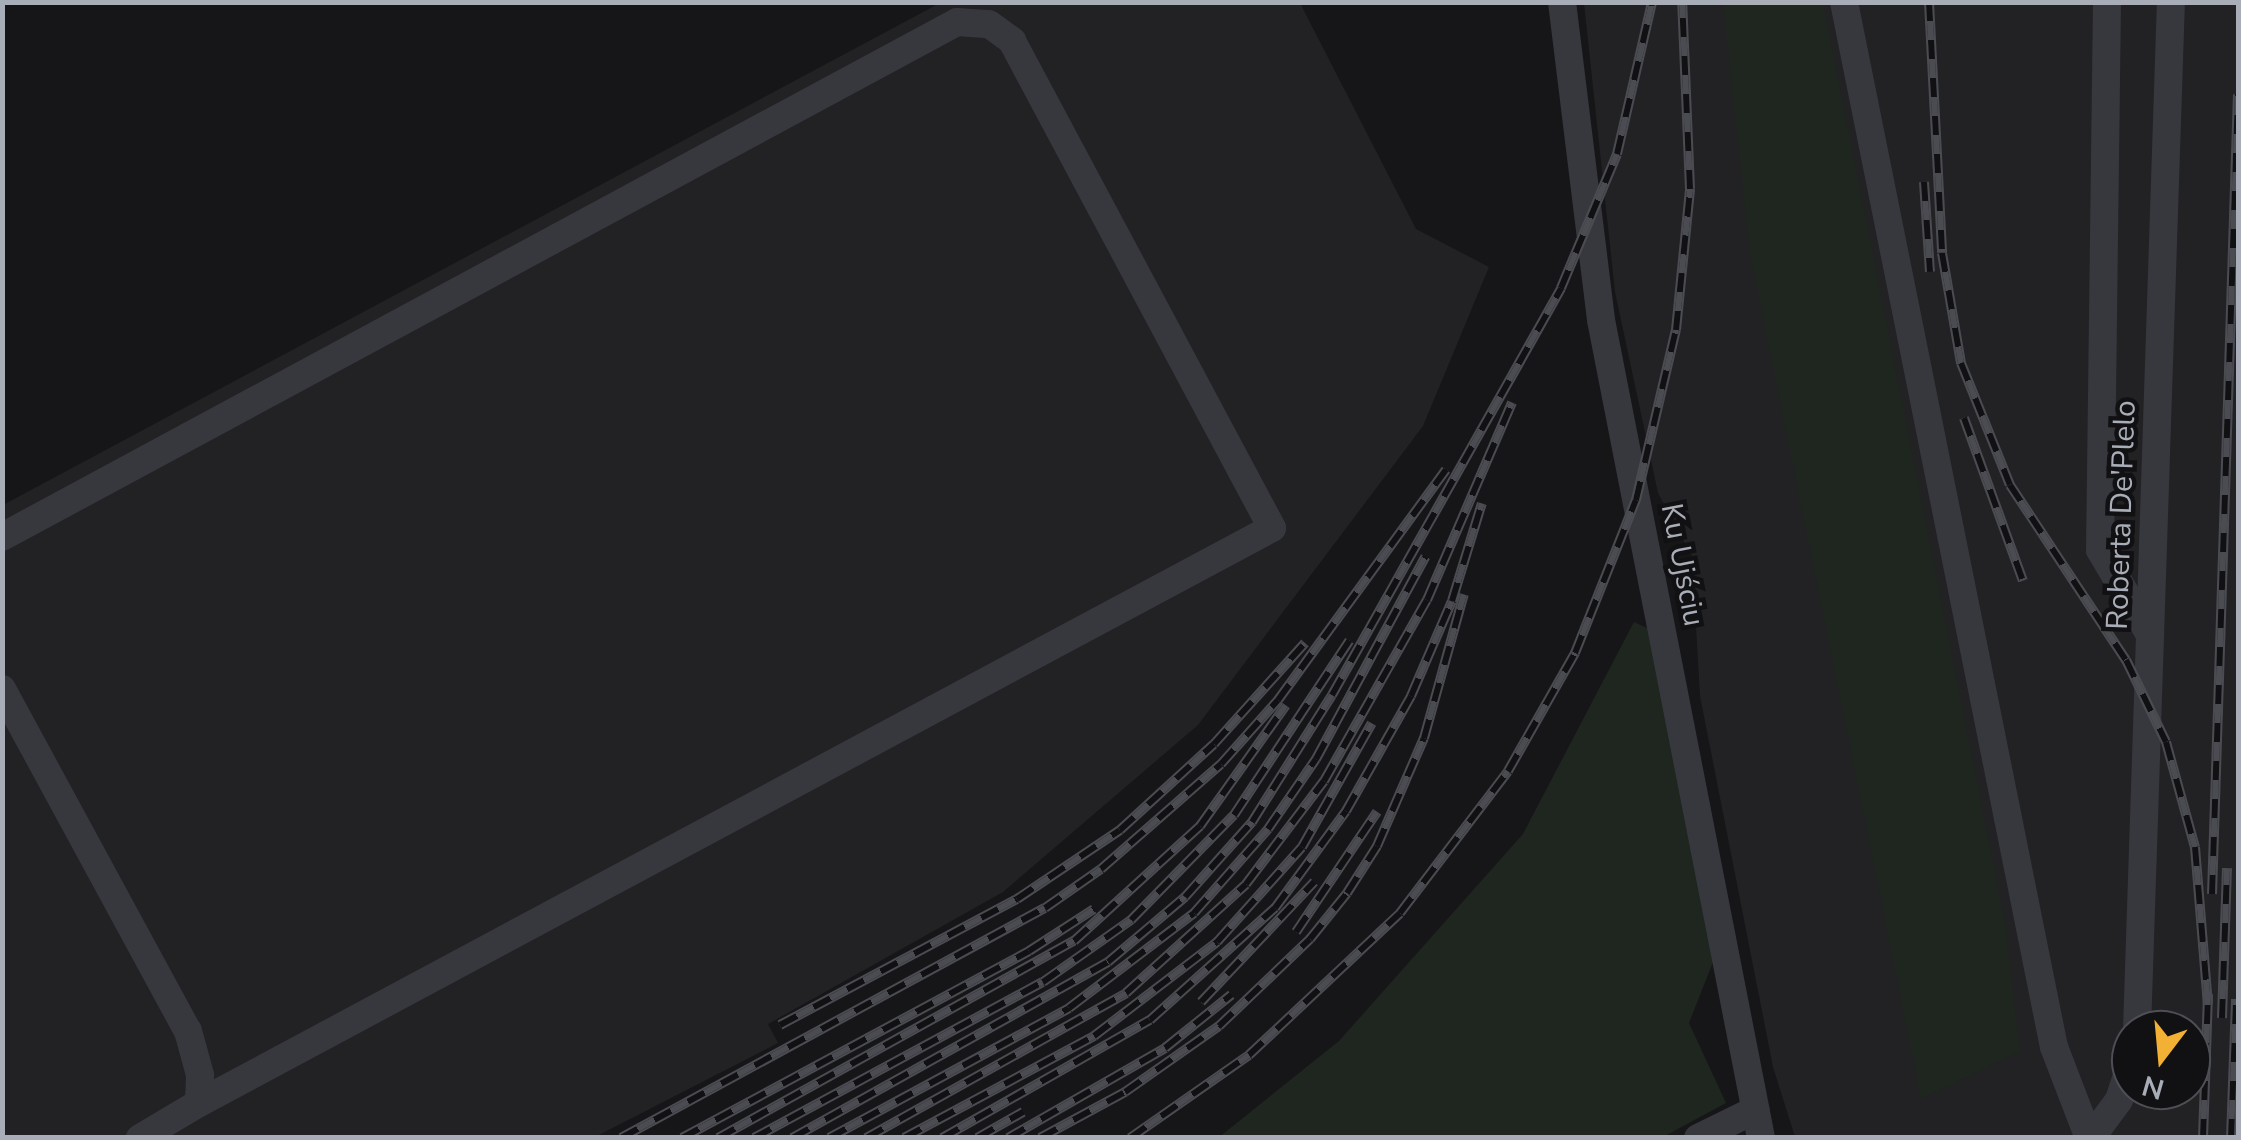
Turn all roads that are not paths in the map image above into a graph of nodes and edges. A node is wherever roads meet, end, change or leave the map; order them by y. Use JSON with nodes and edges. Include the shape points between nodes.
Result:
{"nodes":[{"id":1,"x":1562,"y":2,"type":"edge"},
{"id":2,"x":1844,"y":2,"type":"edge"},
{"id":3,"x":2107,"y":2,"type":"edge"},
{"id":4,"x":2171,"y":2,"type":"edge"},
{"id":5,"x":2,"y":537,"type":"edge"},
{"id":6,"x":2151,"y":636,"type":"junction"},
{"id":7,"x":2,"y":688,"type":"edge"},
{"id":8,"x":2138,"y":1010,"type":"edge"},
{"id":9,"x":198,"y":1102,"type":"junction"},
{"id":10,"x":1755,"y":1110,"type":"junction"},
{"id":11,"x":2111,"y":1110,"type":"edge"},
{"id":12,"x":140,"y":1138,"type":"edge"},
{"id":13,"x":1698,"y":1138,"type":"edge"},
{"id":14,"x":1761,"y":1138,"type":"edge"},
{"id":15,"x":2090,"y":1138,"type":"edge"}],
"edges":[{"from":1,"to":10,"type":"street","name":"Ku Ujściu","via":[[1601,320]]},
{"from":2,"to":15,"type":"street","via":[[2054,1047]]},
{"from":3,"to":6,"type":"street","via":[[2100,550]]},
{"from":4,"to":6,"type":"street","name":"Roberta De'Plelo"},
{"from":5,"to":9,"type":"street","via":[[957,22],[989,24],[1012,41],[1272,528]]},
{"from":6,"to":8,"type":"street","name":"Roberta De'Plelo"},
{"from":7,"to":9,"type":"street","via":[[188,1031],[200,1075]]},
{"from":9,"to":12,"type":"street"},
{"from":10,"to":13,"type":"street"},
{"from":10,"to":14,"type":"street","name":"Ku Ujściu"},
{"from":11,"to":15,"type":"street"}]}
